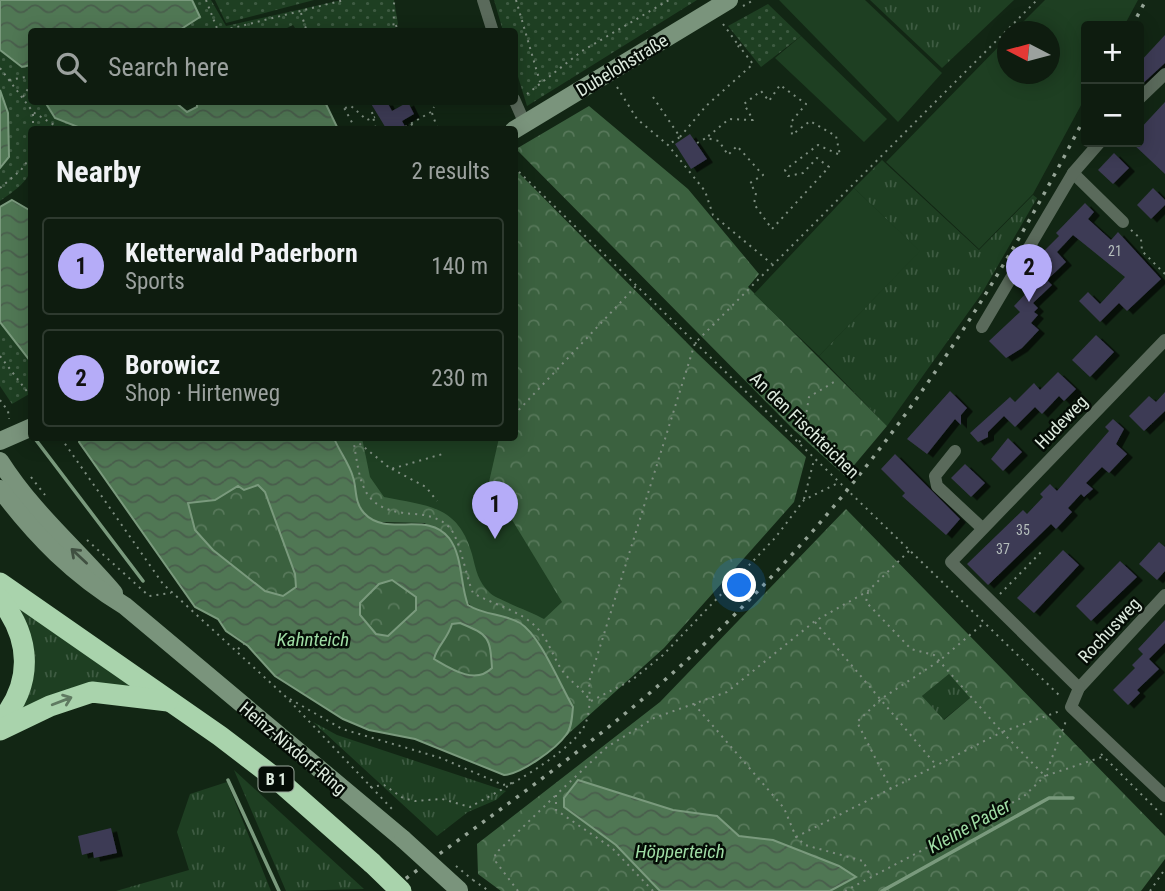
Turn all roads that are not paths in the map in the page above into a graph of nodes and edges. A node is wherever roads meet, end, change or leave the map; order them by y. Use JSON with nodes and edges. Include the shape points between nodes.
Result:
{"nodes":[{"id":1,"x":483,"y":0,"type":"edge"},
{"id":2,"x":729,"y":0,"type":"edge"},
{"id":3,"x":492,"y":28,"type":"edge"},
{"id":4,"x":1165,"y":74,"type":"edge"},
{"id":5,"x":1144,"y":94,"type":"edge"},
{"id":6,"x":516,"y":105,"type":"edge"},
{"id":7,"x":520,"y":127,"type":"edge"},
{"id":8,"x":1096,"y":147,"type":"edge"},
{"id":9,"x":1073,"y":173,"type":"junction"},
{"id":10,"x":1123,"y":222,"type":"road end"},
{"id":11,"x":982,"y":327,"type":"dead end"},
{"id":12,"x":1165,"y":340,"type":"edge"},
{"id":13,"x":28,"y":419,"type":"edge"},
{"id":14,"x":4,"y":424,"type":"edge"},
{"id":15,"x":28,"y":430,"type":"edge"},
{"id":16,"x":0,"y":441,"type":"edge"},
{"id":17,"x":955,"y":451,"type":"dead end"},
{"id":18,"x":0,"y":461,"type":"edge"},
{"id":19,"x":0,"y":489,"type":"edge"},
{"id":20,"x":6,"y":502,"type":"edge"},
{"id":21,"x":982,"y":528,"type":"junction"},
{"id":22,"x":0,"y":583,"type":"edge"},
{"id":23,"x":1165,"y":595,"type":"edge"},
{"id":24,"x":0,"y":599,"type":"edge"},
{"id":25,"x":125,"y":606,"type":"junction"},
{"id":26,"x":1079,"y":688,"type":"junction"},
{"id":27,"x":173,"y":702,"type":"junction"},
{"id":28,"x":0,"y":722,"type":"edge"},
{"id":29,"x":0,"y":730,"type":"edge"},
{"id":30,"x":1165,"y":796,"type":"edge"},
{"id":31,"x":464,"y":887,"type":"edge"},
{"id":32,"x":401,"y":891,"type":"edge"}],
"edges":[{"from":1,"to":3,"type":"street"},
{"from":2,"to":7,"type":"main road","name":"Dubelohstraße"},
{"from":4,"to":5,"type":"street"},
{"from":6,"to":7,"type":"street"},
{"from":8,"to":9,"type":"street"},
{"from":9,"to":10,"type":"street"},
{"from":9,"to":11,"type":"street"},
{"from":12,"to":21,"type":"street","name":"Hudeweg"},
{"from":13,"to":14,"type":"main road"},
{"from":15,"to":16,"type":"main road"},
{"from":17,"to":21,"type":"street","via":[[935,476],[937,486]]},
{"from":25,"to":18,"type":"main road","name":"Heinz-Nixdorf-Ring","one_way":true,"via":[[22,496]]},
{"from":19,"to":20,"type":"main road","name":"Heinz-Nixdorf-Ring"},
{"from":20,"to":25,"type":"main road","name":"Heinz-Nixdorf-Ring","via":[[77,574]]},
{"from":21,"to":26,"type":"street","name":"Hudeweg","via":[[951,562]]},
{"from":22,"to":27,"type":"highway","number":"B 1"},
{"from":23,"to":26,"type":"street","name":"Rochusweg"},
{"from":24,"to":28,"type":"highway","via":[[19,629],[26,651],[21,690]]},
{"from":25,"to":31,"type":"main road","name":"Heinz-Nixdorf-Ring","bridge":true},
{"from":26,"to":30,"type":"street","via":[[1071,707]]},
{"from":29,"to":27,"type":"highway","number":"B 1","one_way":true,"via":[[92,692]]},
{"from":27,"to":32,"type":"highway","number":"B 1","bridge":true,"via":[[279,781]]}]}
